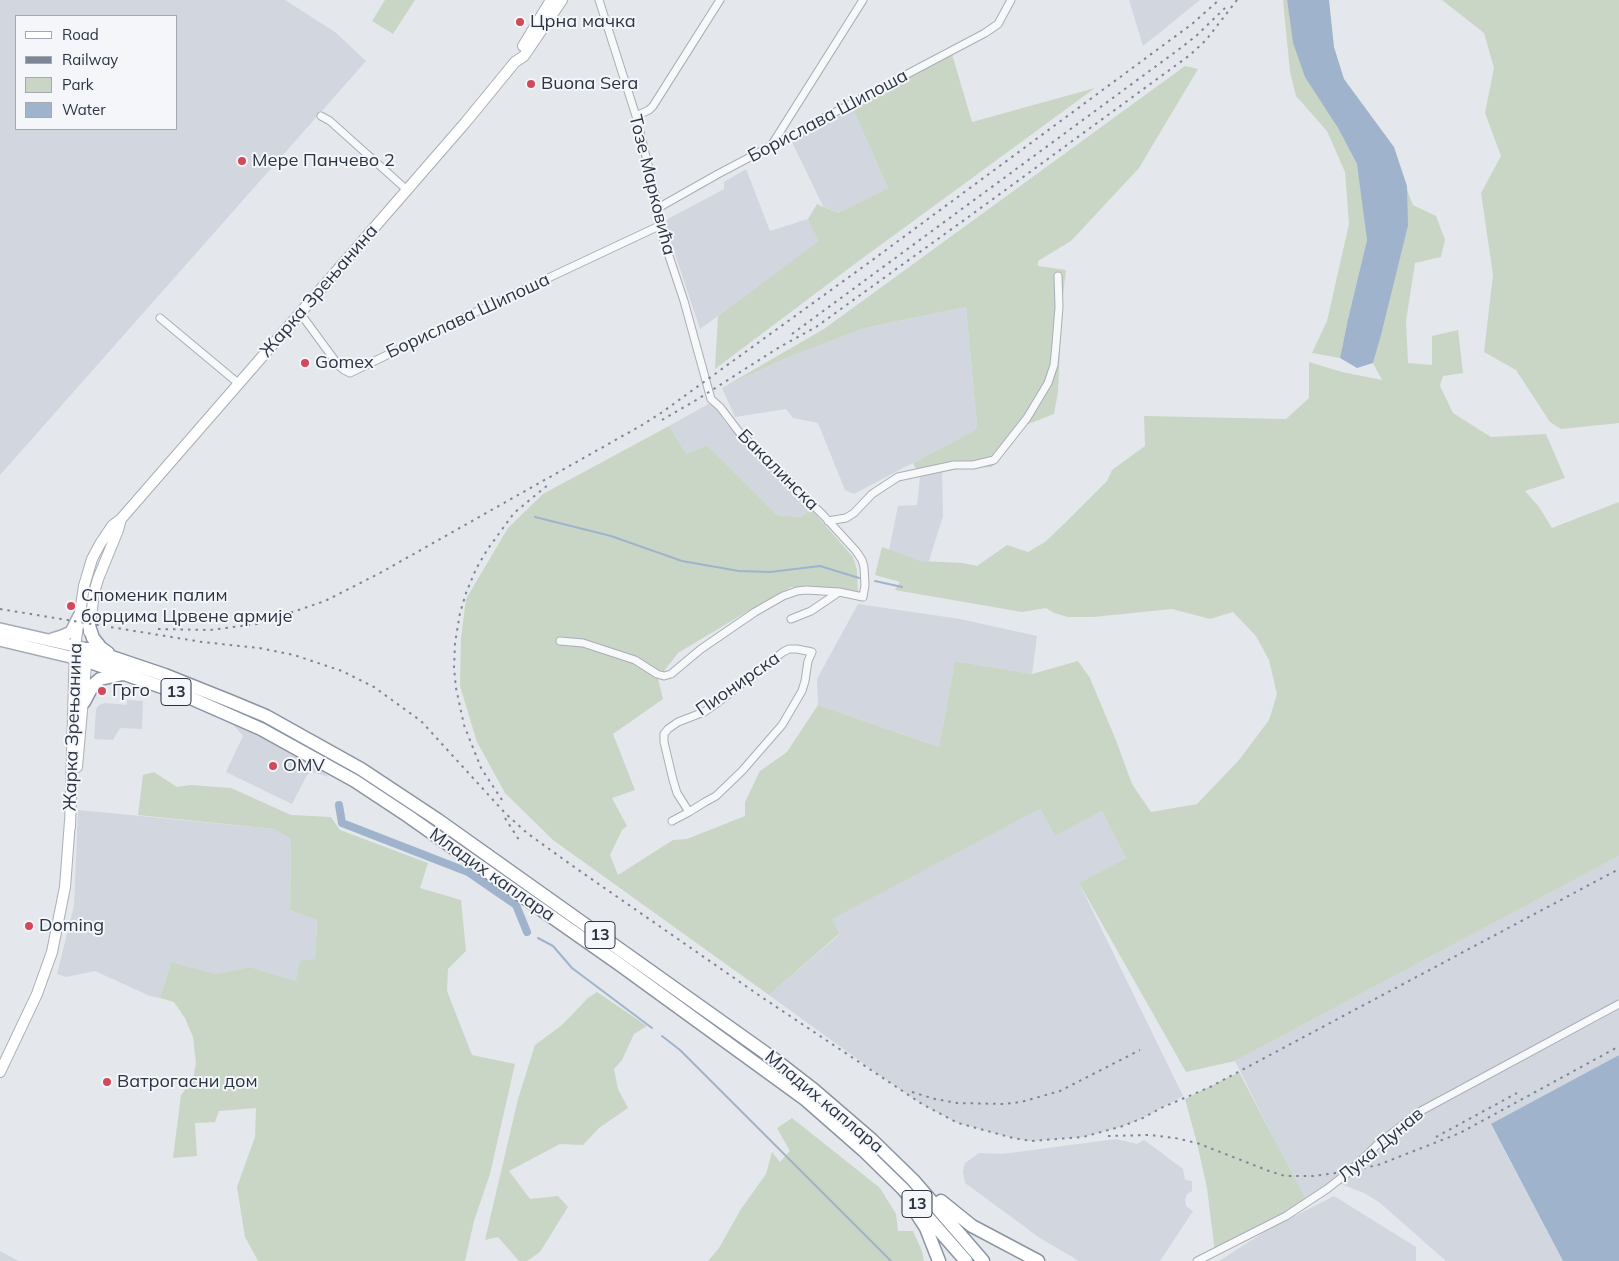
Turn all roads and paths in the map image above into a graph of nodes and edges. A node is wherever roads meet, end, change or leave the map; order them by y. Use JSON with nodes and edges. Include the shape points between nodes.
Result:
{"nodes":[{"id":1,"x":551,"y":0,"type":"edge"},
{"id":2,"x":562,"y":0,"type":"edge"},
{"id":3,"x":599,"y":0,"type":"edge"},
{"id":4,"x":720,"y":0,"type":"edge"},
{"id":5,"x":863,"y":0,"type":"edge"},
{"id":6,"x":1011,"y":0,"type":"edge"},
{"id":7,"x":516,"y":62,"type":"junction"},
{"id":8,"x":320,"y":116,"type":"dead end"},
{"id":9,"x":636,"y":116,"type":"junction"},
{"id":10,"x":771,"y":146,"type":"junction"},
{"id":11,"x":407,"y":190,"type":"junction"},
{"id":12,"x":658,"y":208,"type":"junction"},
{"id":13,"x":659,"y":226,"type":"junction"},
{"id":14,"x":1058,"y":276,"type":"dead end"},
{"id":15,"x":300,"y":313,"type":"junction"},
{"id":16,"x":160,"y":318,"type":"dead end"},
{"id":17,"x":238,"y":383,"type":"junction"},
{"id":18,"x":711,"y":399,"type":"joint"},
{"id":19,"x":121,"y":519,"type":"junction"},
{"id":20,"x":828,"y":521,"type":"junction"},
{"id":21,"x":839,"y":592,"type":"junction"},
{"id":22,"x":79,"y":616,"type":"junction"},
{"id":23,"x":791,"y":619,"type":"dead end"},
{"id":24,"x":89,"y":626,"type":"junction"},
{"id":25,"x":0,"y":629,"type":"edge"},
{"id":26,"x":0,"y":640,"type":"edge"},
{"id":27,"x":49,"y":640,"type":"junction"},
{"id":28,"x":560,"y":642,"type":"dead end"},
{"id":29,"x":81,"y":653,"type":"junction"},
{"id":30,"x":112,"y":656,"type":"junction"},
{"id":31,"x":126,"y":673,"type":"junction"},
{"id":32,"x":84,"y":702,"type":"junction"},
{"id":33,"x":688,"y":812,"type":"junction"},
{"id":34,"x":672,"y":821,"type":"dead end"},
{"id":35,"x":70,"y":827,"type":"junction"},
{"id":36,"x":1619,"y":1004,"type":"edge"},
{"id":37,"x":0,"y":1072,"type":"edge"},
{"id":38,"x":863,"y":1150,"type":"junction"},
{"id":39,"x":892,"y":1158,"type":"junction"},
{"id":40,"x":939,"y":1261,"type":"edge"},
{"id":41,"x":966,"y":1261,"type":"edge"},
{"id":42,"x":983,"y":1261,"type":"edge"},
{"id":43,"x":1038,"y":1261,"type":"edge"},
{"id":44,"x":1197,"y":1261,"type":"edge"}],
"edges":[{"from":1,"to":7,"type":"street","name":"Жарка Зрењанина","via":[[518,53]]},
{"from":2,"to":7,"type":"street","name":"Жарка Зрењанина","via":[[524,56]]},
{"from":3,"to":9,"type":"street","name":"Тозе Марковића"},
{"from":4,"to":9,"type":"street","via":[[653,106]]},
{"from":5,"to":10,"type":"street"},
{"from":6,"to":10,"type":"street","name":"Борислава Шипоша","via":[[998,24],[985,33]]},
{"from":7,"to":11,"type":"street","name":"Жарка Зрењанина"},
{"from":8,"to":11,"type":"street","via":[[330,121]]},
{"from":9,"to":12,"type":"street","name":"Тозе Марковића"},
{"from":10,"to":12,"type":"street","name":"Борислава Шипоша"},
{"from":11,"to":15,"type":"street","name":"Жарка Зрењанина"},
{"from":12,"to":13,"type":"street","name":"Тозе Марковића"},
{"from":13,"to":15,"type":"street","name":"Борислава Шипоша","via":[[350,372],[339,366]]},
{"from":13,"to":18,"type":"street","name":"Тозе Марковића"},
{"from":14,"to":20,"type":"street","name":"Бакалинска","via":[[1056,344],[1048,383],[1027,418],[994,460],[898,477],[872,494],[854,513]]},
{"from":15,"to":17,"type":"street","name":"Жарка Зрењанина"},
{"from":16,"to":17,"type":"street"},
{"from":17,"to":19,"type":"street","name":"Жарка Зрењанина"},
{"from":18,"to":20,"type":"street","name":"Бакалинска","via":[[739,432]]},
{"from":19,"to":22,"type":"street","name":"Жарка Зрењанина","via":[[112,526],[92,559]]},
{"from":19,"to":24,"type":"street","name":"Жарка Зрењанина","via":[[98,579]]},
{"from":20,"to":21,"type":"street","via":[[856,551],[864,567],[864,597]]},
{"from":21,"to":23,"type":"street","via":[[811,611]]},
{"from":21,"to":28,"type":"street","via":[[806,590],[783,596],[664,676],[635,660],[583,643]]},
{"from":22,"to":27,"type":"main road","via":[[73,630]]},
{"from":22,"to":29,"type":"street","name":"Жарка Зрењанина"},
{"from":24,"to":29,"type":"street","name":"Жарка Зрењанина"},
{"from":24,"to":30,"type":"highway","via":[[92,638]]},
{"from":25,"to":27,"type":"main road","number":"13"},
{"from":26,"to":29,"type":"main road","number":"13"},
{"from":27,"to":29,"type":"main road","number":"13"},
{"from":29,"to":30,"type":"highway","number":"13"},
{"from":29,"to":31,"type":"highway","name":"Младих каплара","number":"13"},
{"from":29,"to":32,"type":"street","name":"Жарка Зрењанина"},
{"from":29,"to":35,"type":"street","name":"Жарка Зрењанина"},
{"from":30,"to":39,"type":"highway","name":"Младих каплара","number":"13","via":[[266,716],[368,774],[438,820],[774,1059]]},
{"from":31,"to":32,"type":"highway","via":[[100,679],[92,685]]},
{"from":31,"to":38,"type":"highway","name":"Младих каплара","number":"13","via":[[261,728],[378,795],[766,1070]]},
{"from":32,"to":35,"type":"street","name":"Жарка Зрењанина"},
{"from":33,"to":33,"type":"street","name":"Пионирска","via":[[672,780],[664,734],[678,722],[717,703],[782,652],[789,649],[812,652],[802,691],[782,725],[716,796]]},
{"from":33,"to":34,"type":"street","name":"Пионирска"},
{"from":35,"to":37,"type":"street","name":"Жарка Зрењанина","via":[[64,893],[52,952],[37,994]]},
{"from":36,"to":44,"type":"street","name":"Лука Дунав","via":[[1419,1112],[1327,1189],[1286,1216]]},
{"from":38,"to":40,"type":"highway","via":[[918,1216]]},
{"from":38,"to":41,"type":"highway","number":"13","via":[[903,1189]]},
{"from":39,"to":42,"type":"highway","number":"13"},
{"from":39,"to":43,"type":"highway","via":[[966,1222]]}]}
